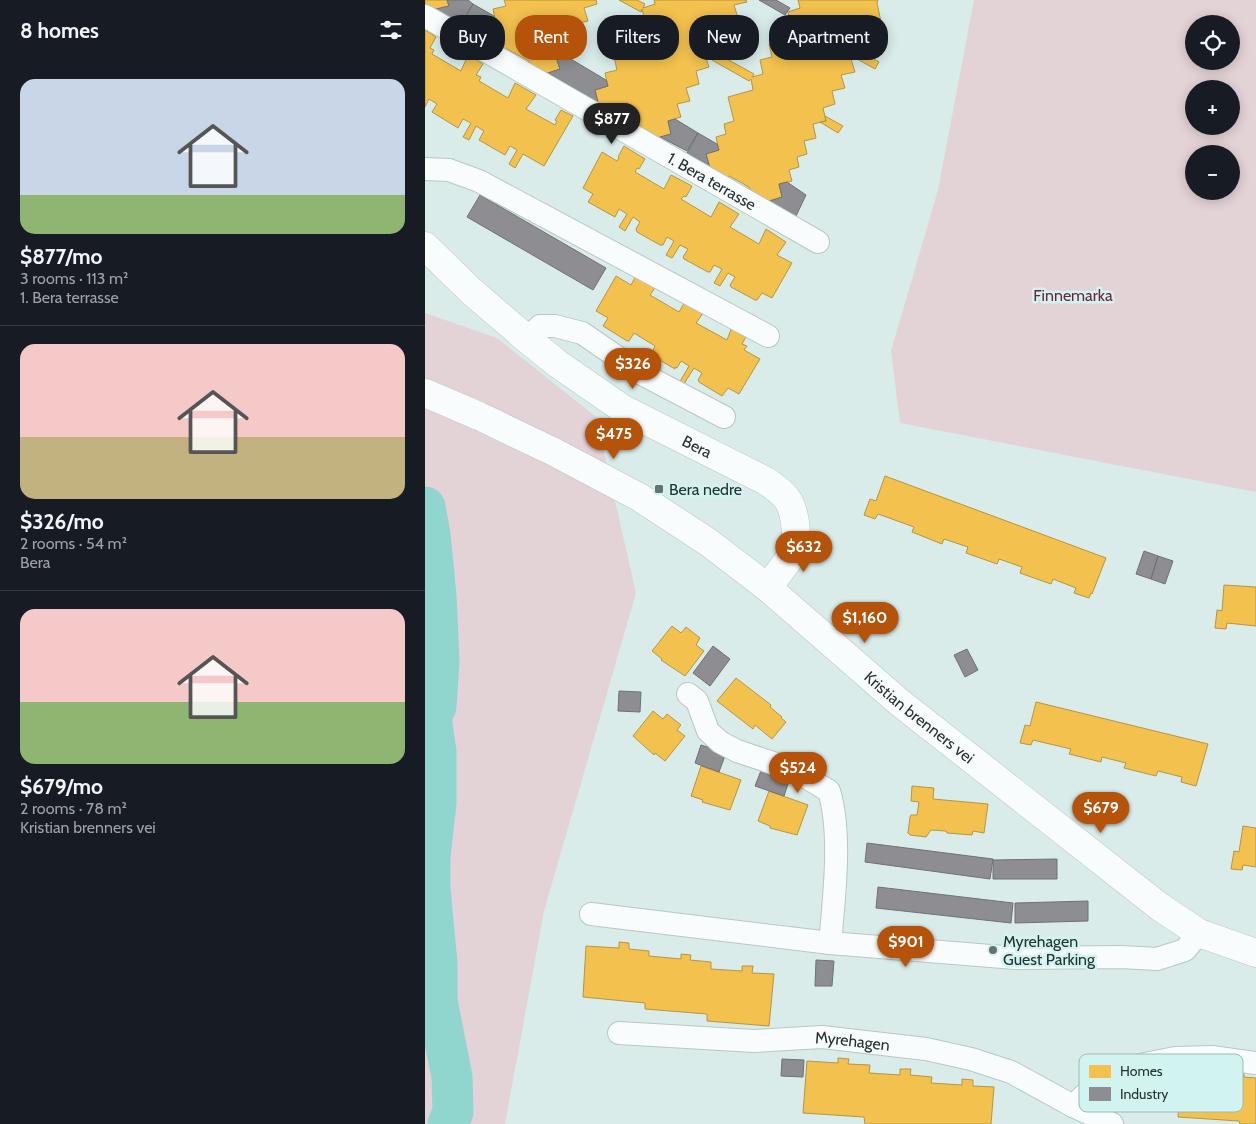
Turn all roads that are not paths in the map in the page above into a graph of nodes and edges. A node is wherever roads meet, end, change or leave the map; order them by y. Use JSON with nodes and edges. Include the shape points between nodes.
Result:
{"nodes":[{"id":1,"x":425,"y":16,"type":"edge"},
{"id":2,"x":425,"y":169,"type":"edge"},
{"id":3,"x":818,"y":242,"type":"dead end"},
{"id":4,"x":425,"y":246,"type":"edge"},
{"id":5,"x":768,"y":336,"type":"dead end"},
{"id":6,"x":527,"y":339,"type":"junction"},
{"id":7,"x":425,"y":393,"type":"edge"},
{"id":8,"x":723,"y":417,"type":"dead end"},
{"id":9,"x":768,"y":588,"type":"junction"},
{"id":10,"x":688,"y":694,"type":"dead end"},
{"id":11,"x":591,"y":914,"type":"dead end"},
{"id":12,"x":1199,"y":934,"type":"junction"},
{"id":13,"x":830,"y":943,"type":"junction"},
{"id":14,"x":1256,"y":953,"type":"edge"},
{"id":15,"x":619,"y":1033,"type":"dead end"},
{"id":16,"x":1243,"y":1061,"type":"edge"},
{"id":17,"x":1256,"y":1063,"type":"edge"},
{"id":18,"x":1079,"y":1100,"type":"edge"},
{"id":19,"x":1073,"y":1106,"type":"junction"},
{"id":20,"x":1079,"y":1109,"type":"edge"},
{"id":21,"x":1086,"y":1112,"type":"edge"},
{"id":22,"x":1112,"y":1124,"type":"edge"}],
"edges":[{"from":1,"to":3,"type":"street","name":"1. Bera terrasse"},
{"from":2,"to":5,"type":"street","via":[[449,170],[479,181]]},
{"from":4,"to":6,"type":"main road","name":"Bera"},
{"from":6,"to":8,"type":"street","via":[[540,326],[582,332],[642,374]]},
{"from":6,"to":9,"type":"main road","name":"Bera","via":[[623,409],[781,491],[794,516],[795,539],[792,554]]},
{"from":7,"to":9,"type":"main road","name":"Kristian brenners vei","via":[[554,452],[639,497],[708,542]]},
{"from":9,"to":12,"type":"main road","name":"Kristian brenners vei","via":[[899,702]]},
{"from":10,"to":13,"type":"street","via":[[697,700],[708,731],[720,742],[794,770],[829,792],[833,804],[835,841]]},
{"from":11,"to":13,"type":"street"},
{"from":12,"to":13,"type":"street","via":[[1185,950],[1157,959],[1015,958]]},
{"from":12,"to":14,"type":"main road","name":"Kristian brenners vei"},
{"from":15,"to":19,"type":"street","name":"Myrehagen","via":[[754,1041],[822,1038],[926,1049],[971,1058],[1011,1072]]},
{"from":16,"to":17,"type":"street"},
{"from":18,"to":19,"type":"street"},
{"from":19,"to":20,"type":"street","name":"Myrehagen"},
{"from":21,"to":22,"type":"street","name":"Myrehagen"}]}
